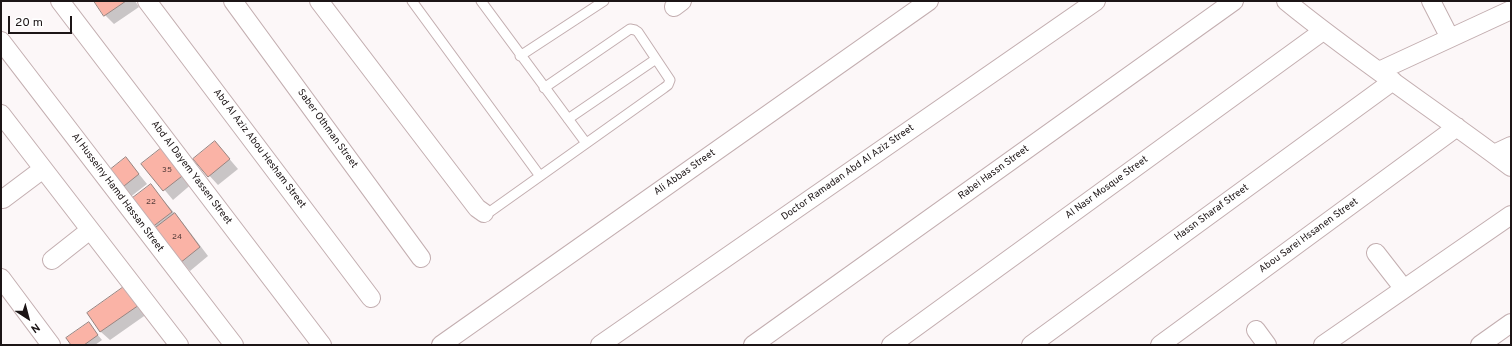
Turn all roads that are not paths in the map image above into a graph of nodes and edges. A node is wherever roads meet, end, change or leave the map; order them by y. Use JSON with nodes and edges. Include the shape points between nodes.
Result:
{"nodes":[{"id":1,"x":60,"y":1,"type":"edge"},
{"id":2,"x":148,"y":1,"type":"edge"},
{"id":3,"x":233,"y":1,"type":"edge"},
{"id":4,"x":319,"y":1,"type":"edge"},
{"id":5,"x":412,"y":1,"type":"edge"},
{"id":6,"x":480,"y":1,"type":"edge"},
{"id":7,"x":604,"y":1,"type":"edge"},
{"id":8,"x":929,"y":1,"type":"edge"},
{"id":9,"x":1096,"y":1,"type":"edge"},
{"id":10,"x":1234,"y":1,"type":"edge"},
{"id":11,"x":1286,"y":1,"type":"edge"},
{"id":12,"x":1431,"y":1,"type":"edge"},
{"id":13,"x":1511,"y":10,"type":"edge"},
{"id":14,"x":1323,"y":31,"type":"junction"},
{"id":15,"x":1450,"y":38,"type":"junction"},
{"id":16,"x":1,"y":41,"type":"edge"},
{"id":17,"x":520,"y":56,"type":"junction"},
{"id":18,"x":656,"y":59,"type":"junction"},
{"id":19,"x":1386,"y":76,"type":"junction"},
{"id":20,"x":544,"y":88,"type":"junction"},
{"id":21,"x":2,"y":117,"type":"edge"},
{"id":22,"x":568,"y":119,"type":"junction"},
{"id":23,"x":1457,"y":127,"type":"junction"},
{"id":24,"x":586,"y":143,"type":"junction"},
{"id":25,"x":1511,"y":146,"type":"edge"},
{"id":26,"x":1494,"y":154,"type":"junction"},
{"id":27,"x":1511,"y":167,"type":"edge"},
{"id":28,"x":44,"y":169,"type":"junction"},
{"id":29,"x":540,"y":176,"type":"junction"},
{"id":30,"x":3,"y":199,"type":"dead end"},
{"id":31,"x":484,"y":213,"type":"joint"},
{"id":32,"x":1511,"y":215,"type":"edge"},
{"id":33,"x":90,"y":230,"type":"junction"},
{"id":34,"x":1376,"y":253,"type":"dead end"},
{"id":35,"x":420,"y":258,"type":"dead end"},
{"id":36,"x":52,"y":260,"type":"dead end"},
{"id":37,"x":1,"y":278,"type":"edge"},
{"id":38,"x":1404,"y":289,"type":"junction"},
{"id":39,"x":371,"y":298,"type":"dead end"},
{"id":40,"x":1511,"y":323,"type":"edge"},
{"id":41,"x":1256,"y":330,"type":"dead end"},
{"id":42,"x":51,"y":345,"type":"edge"},
{"id":43,"x":179,"y":345,"type":"edge"},
{"id":44,"x":234,"y":345,"type":"edge"},
{"id":45,"x":322,"y":345,"type":"edge"},
{"id":46,"x":441,"y":345,"type":"edge"},
{"id":47,"x":600,"y":345,"type":"edge"},
{"id":48,"x":753,"y":345,"type":"edge"},
{"id":49,"x":891,"y":345,"type":"edge"},
{"id":50,"x":1031,"y":345,"type":"edge"},
{"id":51,"x":1160,"y":345,"type":"edge"},
{"id":52,"x":1267,"y":345,"type":"edge"},
{"id":53,"x":1323,"y":345,"type":"edge"},
{"id":54,"x":1480,"y":345,"type":"edge"}],
"edges":[{"from":1,"to":45,"type":"street","name":"Abd Al Dayem Yassen Street"},
{"from":2,"to":39,"type":"street","name":"Abd Al Aziz Abou Hesham Street"},
{"from":3,"to":35,"type":"street","name":"Saber Othman Street"},
{"from":4,"to":31,"type":"street","via":[[477,208]]},
{"from":5,"to":29,"type":"lane"},
{"from":6,"to":17,"type":"lane"},
{"from":7,"to":17,"type":"lane"},
{"from":8,"to":46,"type":"street","name":"Ali Abbas Street"},
{"from":9,"to":47,"type":"street","name":"Doctor Ramadan Abd Al Aziz Street"},
{"from":10,"to":48,"type":"street","name":"Rabei Hassn Street"},
{"from":11,"to":14,"type":"street"},
{"from":12,"to":15,"type":"street"},
{"from":13,"to":15,"type":"street","name":"Hassn Sharaf Street"},
{"from":14,"to":19,"type":"street"},
{"from":14,"to":49,"type":"street","name":"Al Nasr Mosque Street"},
{"from":15,"to":19,"type":"street","name":"Hassn Sharaf Street"},
{"from":16,"to":44,"type":"street","name":"Al Husseiny Hamd Hassan Street"},
{"from":17,"to":20,"type":"lane"},
{"from":18,"to":20,"type":"lane","via":[[638,32],[630,29]]},
{"from":18,"to":22,"type":"lane"},
{"from":18,"to":24,"type":"lane","via":[[668,75],[668,85]]},
{"from":19,"to":23,"type":"street"},
{"from":19,"to":50,"type":"street","name":"Hassn Sharaf Street"},
{"from":20,"to":22,"type":"lane"},
{"from":21,"to":28,"type":"street"},
{"from":22,"to":24,"type":"lane"},
{"from":23,"to":26,"type":"street"},
{"from":23,"to":51,"type":"street","name":"Abou Sarei Hssanen Street"},
{"from":24,"to":29,"type":"lane"},
{"from":25,"to":26,"type":"street"},
{"from":26,"to":27,"type":"street"},
{"from":28,"to":30,"type":"street"},
{"from":28,"to":33,"type":"street"},
{"from":29,"to":31,"type":"lane","via":[[491,211]]},
{"from":32,"to":38,"type":"street"},
{"from":33,"to":36,"type":"street"},
{"from":33,"to":43,"type":"street"},
{"from":34,"to":38,"type":"street"},
{"from":37,"to":42,"type":"street"},
{"from":38,"to":53,"type":"street"},
{"from":40,"to":54,"type":"street"},
{"from":41,"to":52,"type":"street"}]}
